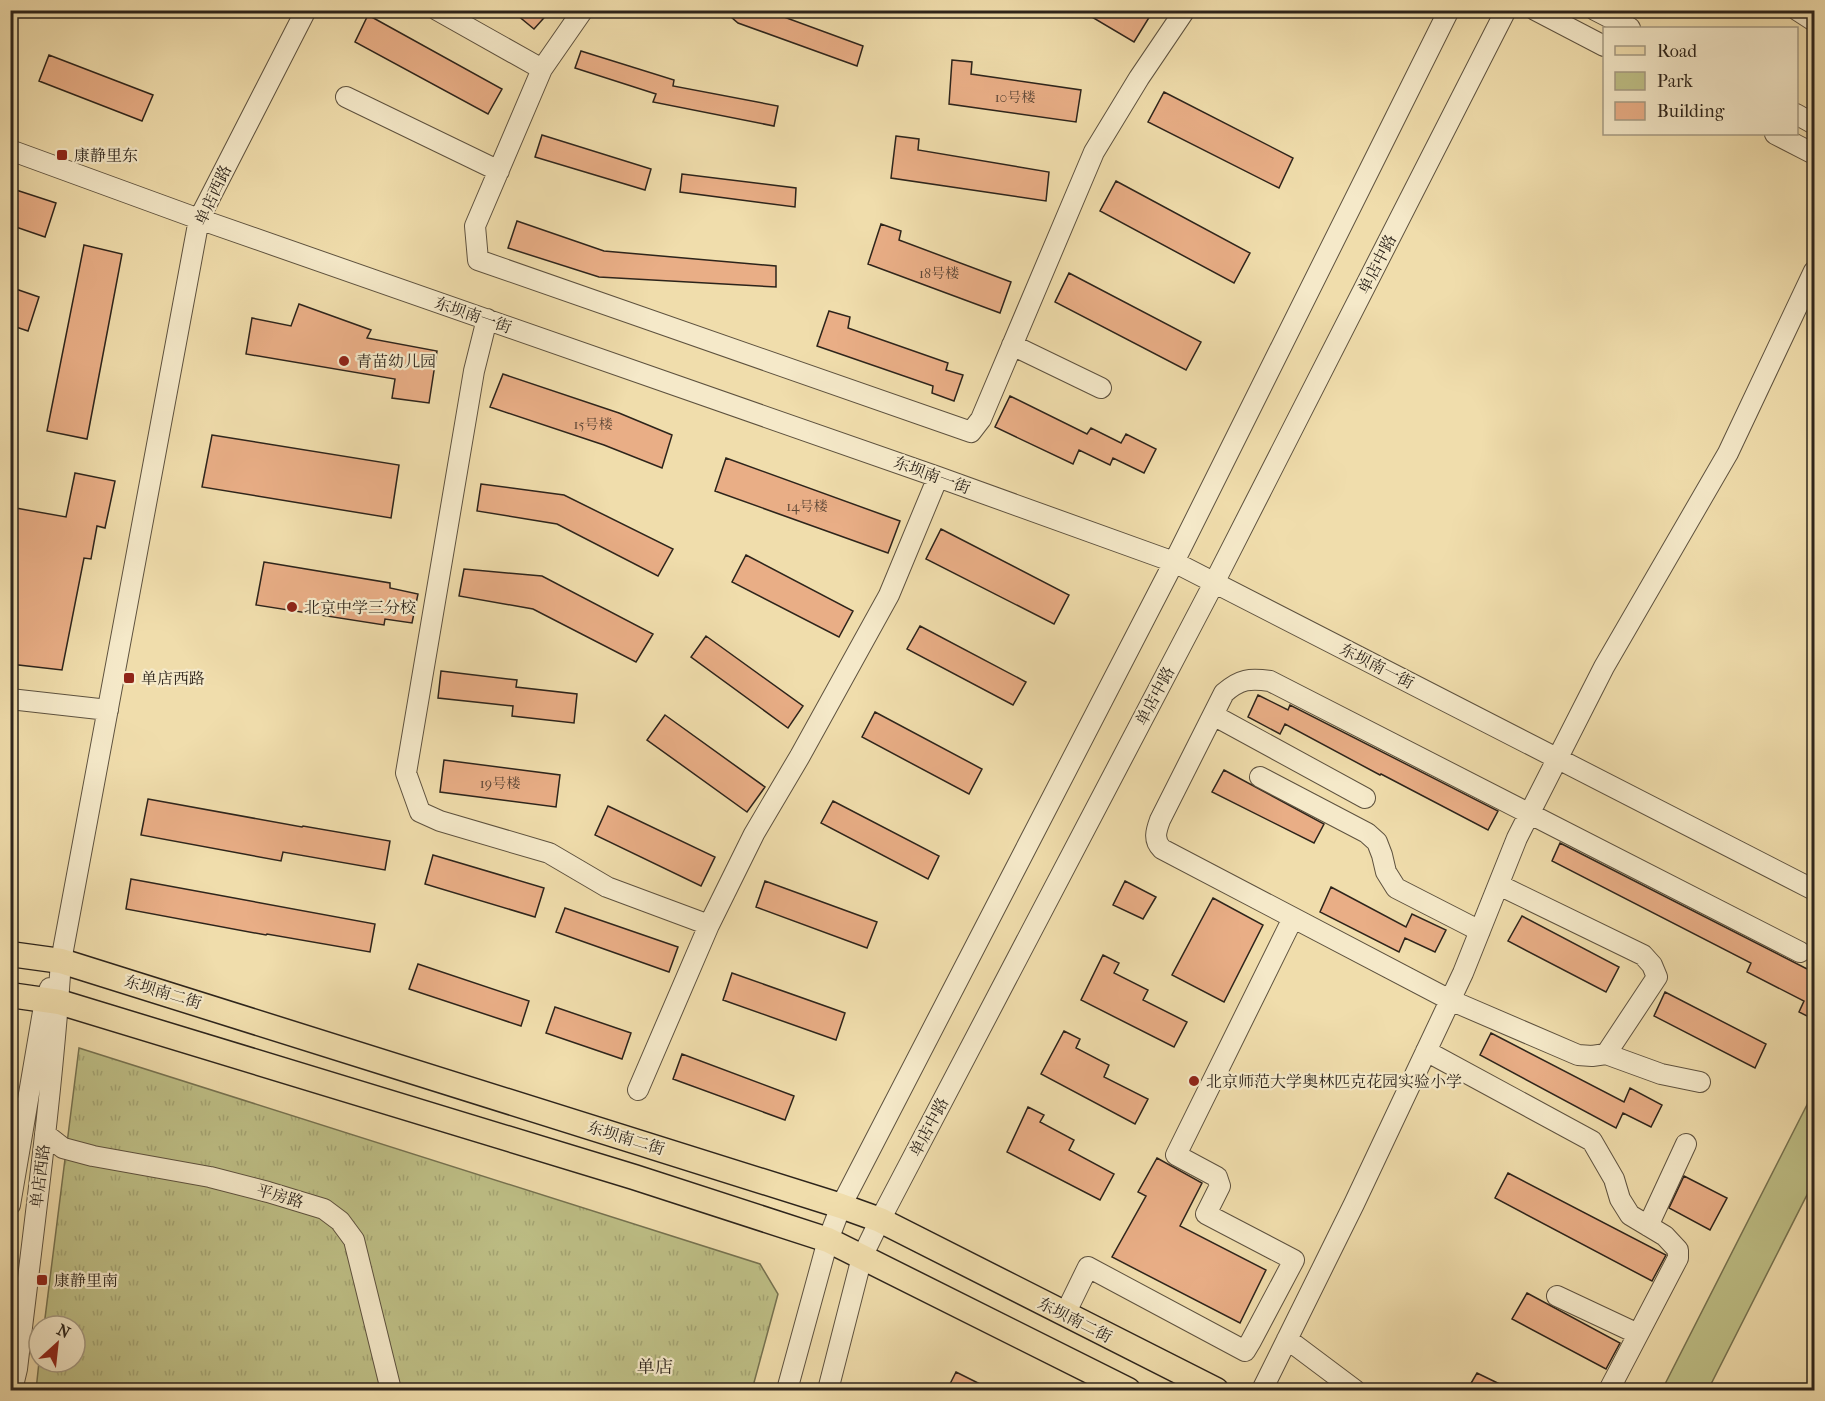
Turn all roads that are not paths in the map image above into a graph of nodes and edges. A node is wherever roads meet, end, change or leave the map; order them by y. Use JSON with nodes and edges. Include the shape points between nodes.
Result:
{"nodes":[{"id":1,"x":306,"y":10,"type":"edge"},
{"id":2,"x":437,"y":10,"type":"edge"},
{"id":3,"x":583,"y":10,"type":"edge"},
{"id":4,"x":1185,"y":10,"type":"edge"},
{"id":5,"x":1449,"y":10,"type":"edge"},
{"id":6,"x":1506,"y":10,"type":"edge"},
{"id":7,"x":1535,"y":10,"type":"edge"},
{"id":8,"x":1563,"y":10,"type":"edge"},
{"id":9,"x":1595,"y":10,"type":"edge"},
{"id":10,"x":1797,"y":10,"type":"edge"},
{"id":11,"x":1815,"y":21,"type":"edge"},
{"id":12,"x":1628,"y":27,"type":"edge"},
{"id":13,"x":1603,"y":31,"type":"edge"},
{"id":14,"x":1603,"y":45,"type":"edge"},
{"id":15,"x":542,"y":69,"type":"junction"},
{"id":16,"x":346,"y":97,"type":"dead end"},
{"id":17,"x":1798,"y":115,"type":"edge"},
{"id":18,"x":1815,"y":124,"type":"edge"},
{"id":19,"x":1798,"y":131,"type":"edge"},
{"id":20,"x":1777,"y":135,"type":"edge"},
{"id":21,"x":1815,"y":140,"type":"edge"},
{"id":22,"x":10,"y":150,"type":"edge"},
{"id":23,"x":1815,"y":153,"type":"edge"},
{"id":24,"x":499,"y":171,"type":"junction"},
{"id":25,"x":199,"y":219,"type":"junction"},
{"id":26,"x":1815,"y":272,"type":"edge"},
{"id":27,"x":487,"y":319,"type":"junction"},
{"id":28,"x":1012,"y":345,"type":"junction"},
{"id":29,"x":1101,"y":388,"type":"dead end"},
{"id":30,"x":938,"y":477,"type":"junction"},
{"id":31,"x":1174,"y":562,"type":"junction"},
{"id":32,"x":1214,"y":583,"type":"junction"},
{"id":33,"x":10,"y":699,"type":"edge"},
{"id":34,"x":108,"y":710,"type":"junction"},
{"id":35,"x":1212,"y":715,"type":"junction"},
{"id":36,"x":1558,"y":759,"type":"junction"},
{"id":37,"x":1260,"y":777,"type":"dead end"},
{"id":38,"x":1365,"y":798,"type":"dead end"},
{"id":39,"x":1530,"y":814,"type":"junction"},
{"id":40,"x":1499,"y":885,"type":"junction"},
{"id":41,"x":1815,"y":890,"type":"edge"},
{"id":42,"x":1293,"y":918,"type":"junction"},
{"id":43,"x":709,"y":924,"type":"junction"},
{"id":44,"x":1480,"y":931,"type":"junction"},
{"id":45,"x":1800,"y":952,"type":"dead end"},
{"id":46,"x":10,"y":954,"type":"edge"},
{"id":47,"x":61,"y":961,"type":"junction"},
{"id":48,"x":10,"y":995,"type":"edge"},
{"id":49,"x":1450,"y":1000,"type":"junction"},
{"id":50,"x":52,"y":1001,"type":"junction"},
{"id":51,"x":1426,"y":1051,"type":"junction"},
{"id":52,"x":1606,"y":1054,"type":"junction"},
{"id":53,"x":1700,"y":1082,"type":"dead end"},
{"id":54,"x":638,"y":1090,"type":"dead end"},
{"id":55,"x":45,"y":1134,"type":"junction"},
{"id":56,"x":1686,"y":1144,"type":"dead end"},
{"id":57,"x":10,"y":1205,"type":"edge"},
{"id":58,"x":841,"y":1206,"type":"junction"},
{"id":59,"x":880,"y":1220,"type":"junction"},
{"id":60,"x":1648,"y":1226,"type":"junction"},
{"id":61,"x":828,"y":1240,"type":"junction"},
{"id":62,"x":862,"y":1257,"type":"junction"},
{"id":63,"x":1557,"y":1296,"type":"dead end"},
{"id":64,"x":1065,"y":1314,"type":"junction"},
{"id":65,"x":1638,"y":1334,"type":"junction"},
{"id":66,"x":1287,"y":1340,"type":"junction"},
{"id":67,"x":1245,"y":1351,"type":"junction"},
{"id":68,"x":1266,"y":1383,"type":"edge"},
{"id":69,"x":12,"y":1390,"type":"edge"},
{"id":70,"x":390,"y":1390,"type":"edge"},
{"id":71,"x":787,"y":1390,"type":"edge"},
{"id":72,"x":828,"y":1390,"type":"edge"},
{"id":73,"x":1128,"y":1390,"type":"edge"},
{"id":74,"x":1216,"y":1390,"type":"edge"},
{"id":75,"x":1355,"y":1390,"type":"edge"},
{"id":76,"x":1609,"y":1390,"type":"edge"}],
"edges":[{"from":1,"to":25,"type":"street","name":"单店西路"},
{"from":2,"to":15,"type":"street"},
{"from":3,"to":15,"type":"street"},
{"from":4,"to":28,"type":"street","via":[[1094,152]]},
{"from":5,"to":31,"type":"street"},
{"from":6,"to":32,"type":"street","name":"单店中路"},
{"from":7,"to":14,"type":"street"},
{"from":8,"to":13,"type":"street"},
{"from":9,"to":12,"type":"street"},
{"from":10,"to":11,"type":"street"},
{"from":15,"to":24,"type":"street"},
{"from":16,"to":24,"type":"street"},
{"from":17,"to":18,"type":"street"},
{"from":19,"to":21,"type":"street"},
{"from":20,"to":23,"type":"street"},
{"from":22,"to":25,"type":"street","name":"东坝南一街"},
{"from":24,"to":28,"type":"street","via":[[475,226],[478,260],[971,432],[981,419]]},
{"from":25,"to":27,"type":"street","name":"东坝南一街"},
{"from":25,"to":34,"type":"street","name":"单店西路"},
{"from":26,"to":36,"type":"street","via":[[1728,453],[1604,667]]},
{"from":27,"to":30,"type":"street","name":"东坝南一街"},
{"from":27,"to":43,"type":"street","via":[[474,371],[406,773],[420,812],[549,853],[606,887]]},
{"from":28,"to":29,"type":"street"},
{"from":30,"to":31,"type":"street","name":"东坝南一街"},
{"from":30,"to":43,"type":"street","via":[[889,595],[754,834]]},
{"from":31,"to":32,"type":"street","name":"东坝南一街"},
{"from":31,"to":58,"type":"street"},
{"from":32,"to":36,"type":"street","name":"东坝南一街"},
{"from":32,"to":59,"type":"street","name":"单店中路"},
{"from":33,"to":34,"type":"street"},
{"from":34,"to":47,"type":"street","name":"单店西路"},
{"from":35,"to":38,"type":"street"},
{"from":35,"to":39,"type":"street","via":[[1231,687],[1252,678],[1270,681]]},
{"from":35,"to":42,"type":"street","via":[[1160,820],[1155,835],[1157,844]]},
{"from":36,"to":39,"type":"street"},
{"from":36,"to":41,"type":"street","name":"东坝南一街"},
{"from":37,"to":44,"type":"street","via":[[1367,833],[1377,842],[1386,872],[1396,888]]},
{"from":39,"to":40,"type":"street"},
{"from":39,"to":45,"type":"street"},
{"from":40,"to":44,"type":"street"},
{"from":40,"to":52,"type":"street","via":[[1643,956],[1652,965],[1657,977]]},
{"from":42,"to":49,"type":"street"},
{"from":42,"to":67,"type":"street","via":[[1176,1155],[1217,1177],[1220,1186],[1206,1214],[1294,1260]]},
{"from":43,"to":54,"type":"street"},
{"from":44,"to":49,"type":"street"},
{"from":46,"to":47,"type":"main road","name":"东坝南二街"},
{"from":47,"to":50,"type":"street","name":"单店西路"},
{"from":47,"to":58,"type":"main road","name":"东坝南二街"},
{"from":48,"to":50,"type":"main road"},
{"from":49,"to":51,"type":"street"},
{"from":49,"to":52,"type":"street","via":[[1578,1055]]},
{"from":50,"to":55,"type":"street","name":"单店西路"},
{"from":50,"to":57,"type":"street","name":"单店西路"},
{"from":50,"to":61,"type":"main road","via":[[634,1177]]},
{"from":51,"to":60,"type":"street","via":[[1592,1141],[1630,1215]]},
{"from":51,"to":66,"type":"street"},
{"from":52,"to":53,"type":"street","via":[[1661,1074]]},
{"from":55,"to":69,"type":"street","name":"单店西路"},
{"from":55,"to":70,"type":"street","name":"平房路","via":[[63,1148],[210,1178],[324,1209],[340,1221],[354,1240]]},
{"from":56,"to":60,"type":"street"},
{"from":58,"to":59,"type":"main road","name":"东坝南二街"},
{"from":58,"to":61,"type":"street"},
{"from":59,"to":62,"type":"street","name":"单店中路"},
{"from":59,"to":64,"type":"main road","name":"东坝南二街"},
{"from":60,"to":65,"type":"street","via":[[1665,1236],[1678,1250],[1678,1258]]},
{"from":61,"to":62,"type":"main road"},
{"from":61,"to":71,"type":"street"},
{"from":62,"to":72,"type":"street","name":"单店中路"},
{"from":62,"to":73,"type":"main road"},
{"from":63,"to":65,"type":"street"},
{"from":64,"to":67,"type":"street","via":[[1088,1266]]},
{"from":64,"to":74,"type":"main road","name":"东坝南二街"},
{"from":65,"to":76,"type":"street"},
{"from":66,"to":68,"type":"street"},
{"from":66,"to":75,"type":"street"},
{"from":67,"to":68,"type":"street","via":[[1257,1357]]}]}
